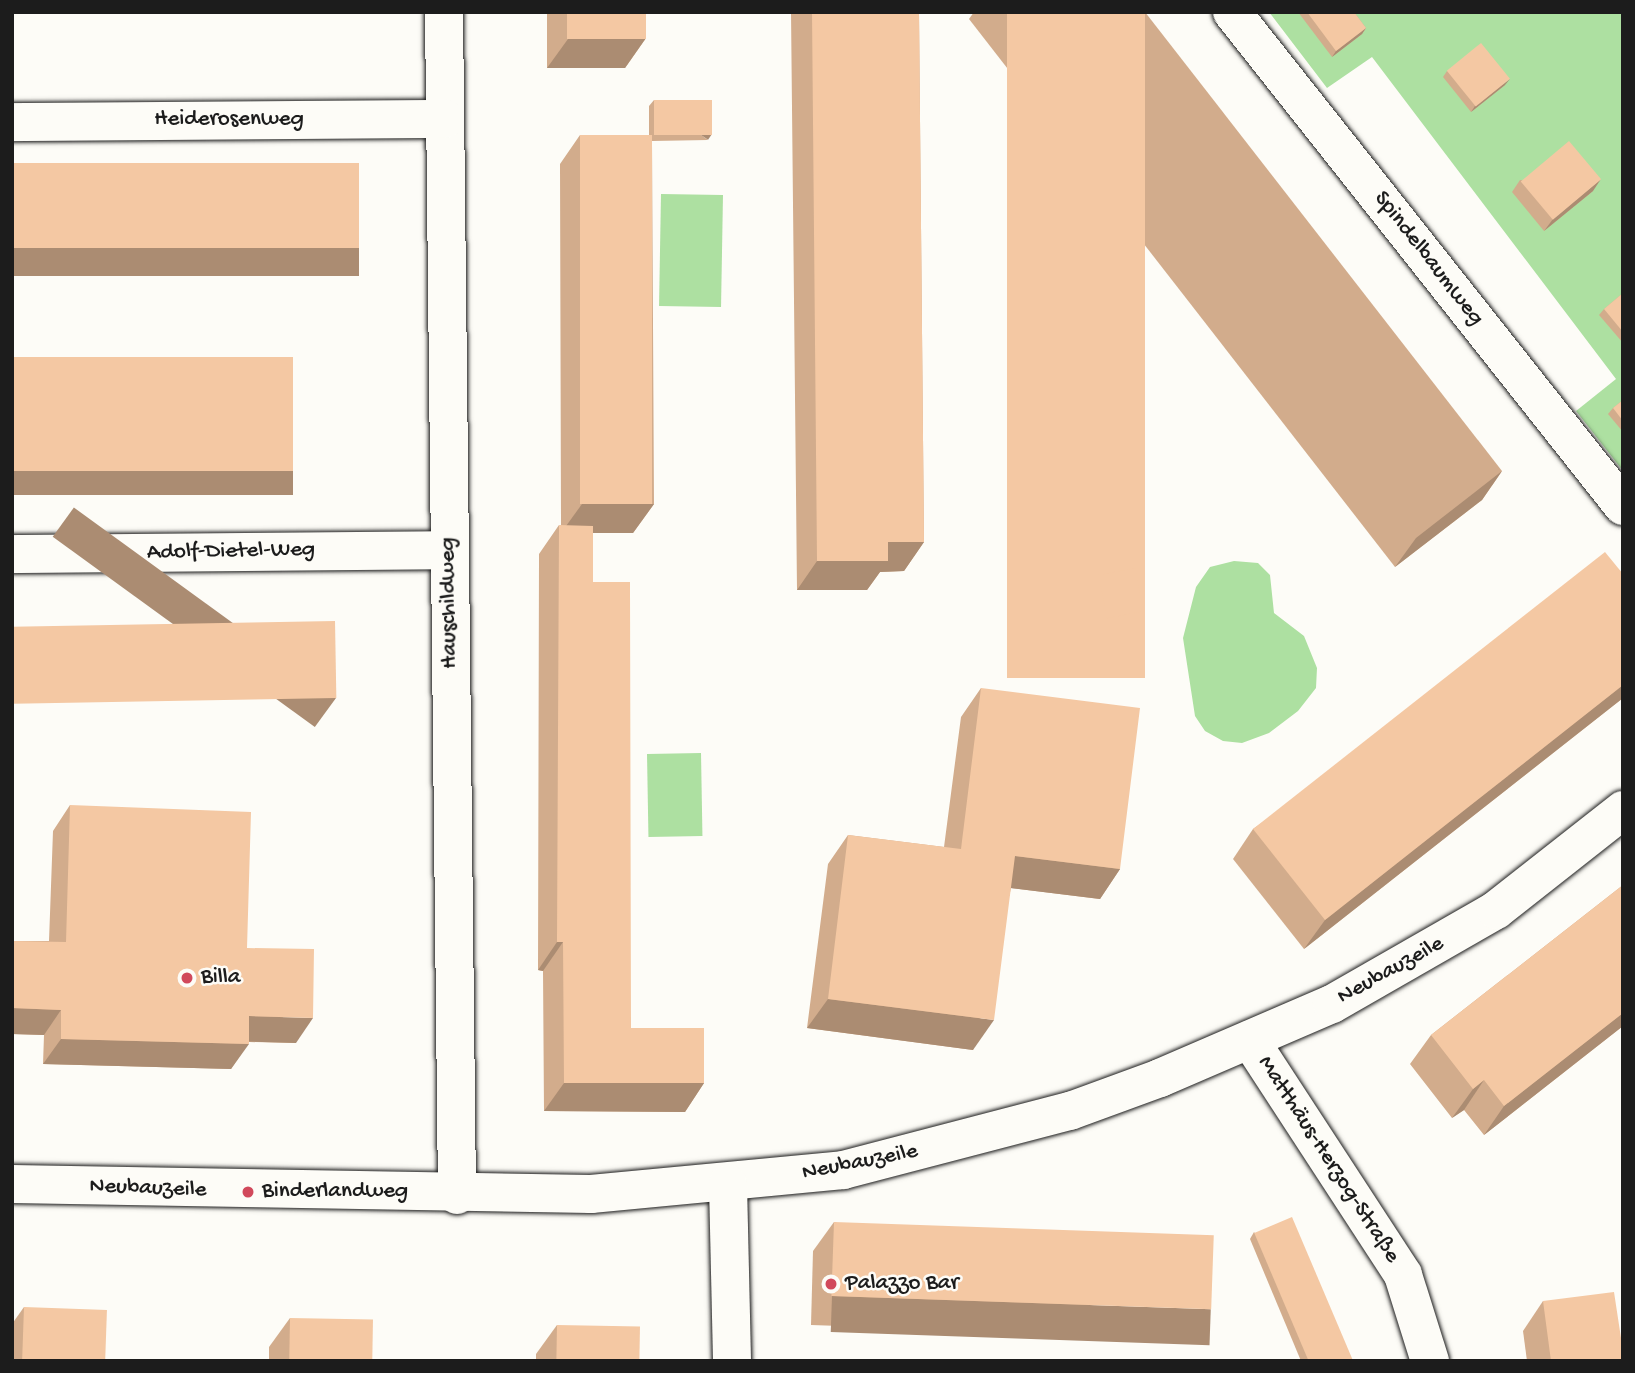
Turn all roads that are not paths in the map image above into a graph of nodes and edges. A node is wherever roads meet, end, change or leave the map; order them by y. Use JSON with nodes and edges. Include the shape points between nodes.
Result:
{"nodes":[{"id":1,"x":444,"y":12,"type":"edge"},
{"id":2,"x":1232,"y":12,"type":"edge"},
{"id":3,"x":445,"y":119,"type":"junction"},
{"id":4,"x":12,"y":122,"type":"edge"},
{"id":5,"x":1623,"y":506,"type":"edge"},
{"id":6,"x":450,"y":550,"type":"junction"},
{"id":7,"x":12,"y":554,"type":"edge"},
{"id":8,"x":1623,"y":810,"type":"edge"},
{"id":9,"x":1250,"y":1040,"type":"junction"},
{"id":10,"x":12,"y":1184,"type":"edge"},
{"id":11,"x":728,"y":1184,"type":"junction"},
{"id":12,"x":457,"y":1195,"type":"junction"},
{"id":13,"x":732,"y":1361,"type":"edge"},
{"id":14,"x":1430,"y":1361,"type":"edge"}],
"edges":[{"from":1,"to":3,"type":"street","name":"Hauschildweg"},
{"from":2,"to":5,"type":"street","name":"Spindelbaumweg"},
{"from":3,"to":4,"type":"street","name":"Heiderosenweg"},
{"from":3,"to":6,"type":"street","name":"Hauschildweg"},
{"from":6,"to":7,"type":"street","name":"Adolf-Dietel-Weg"},
{"from":6,"to":12,"type":"street","name":"Hauschildweg"},
{"from":8,"to":9,"type":"street","name":"Neubauzeile","via":[[1496,910],[1385,975]]},
{"from":9,"to":11,"type":"street","name":"Neubauzeile","via":[[1070,1111],[843,1170]]},
{"from":9,"to":14,"type":"street","name":"Matthäus-Herzog-Straße","via":[[1403,1275]]},
{"from":10,"to":12,"type":"street","name":"Neubauzeile"},
{"from":11,"to":12,"type":"street","name":"Neubauzeile","via":[[591,1194]]},
{"from":11,"to":13,"type":"street"}]}
